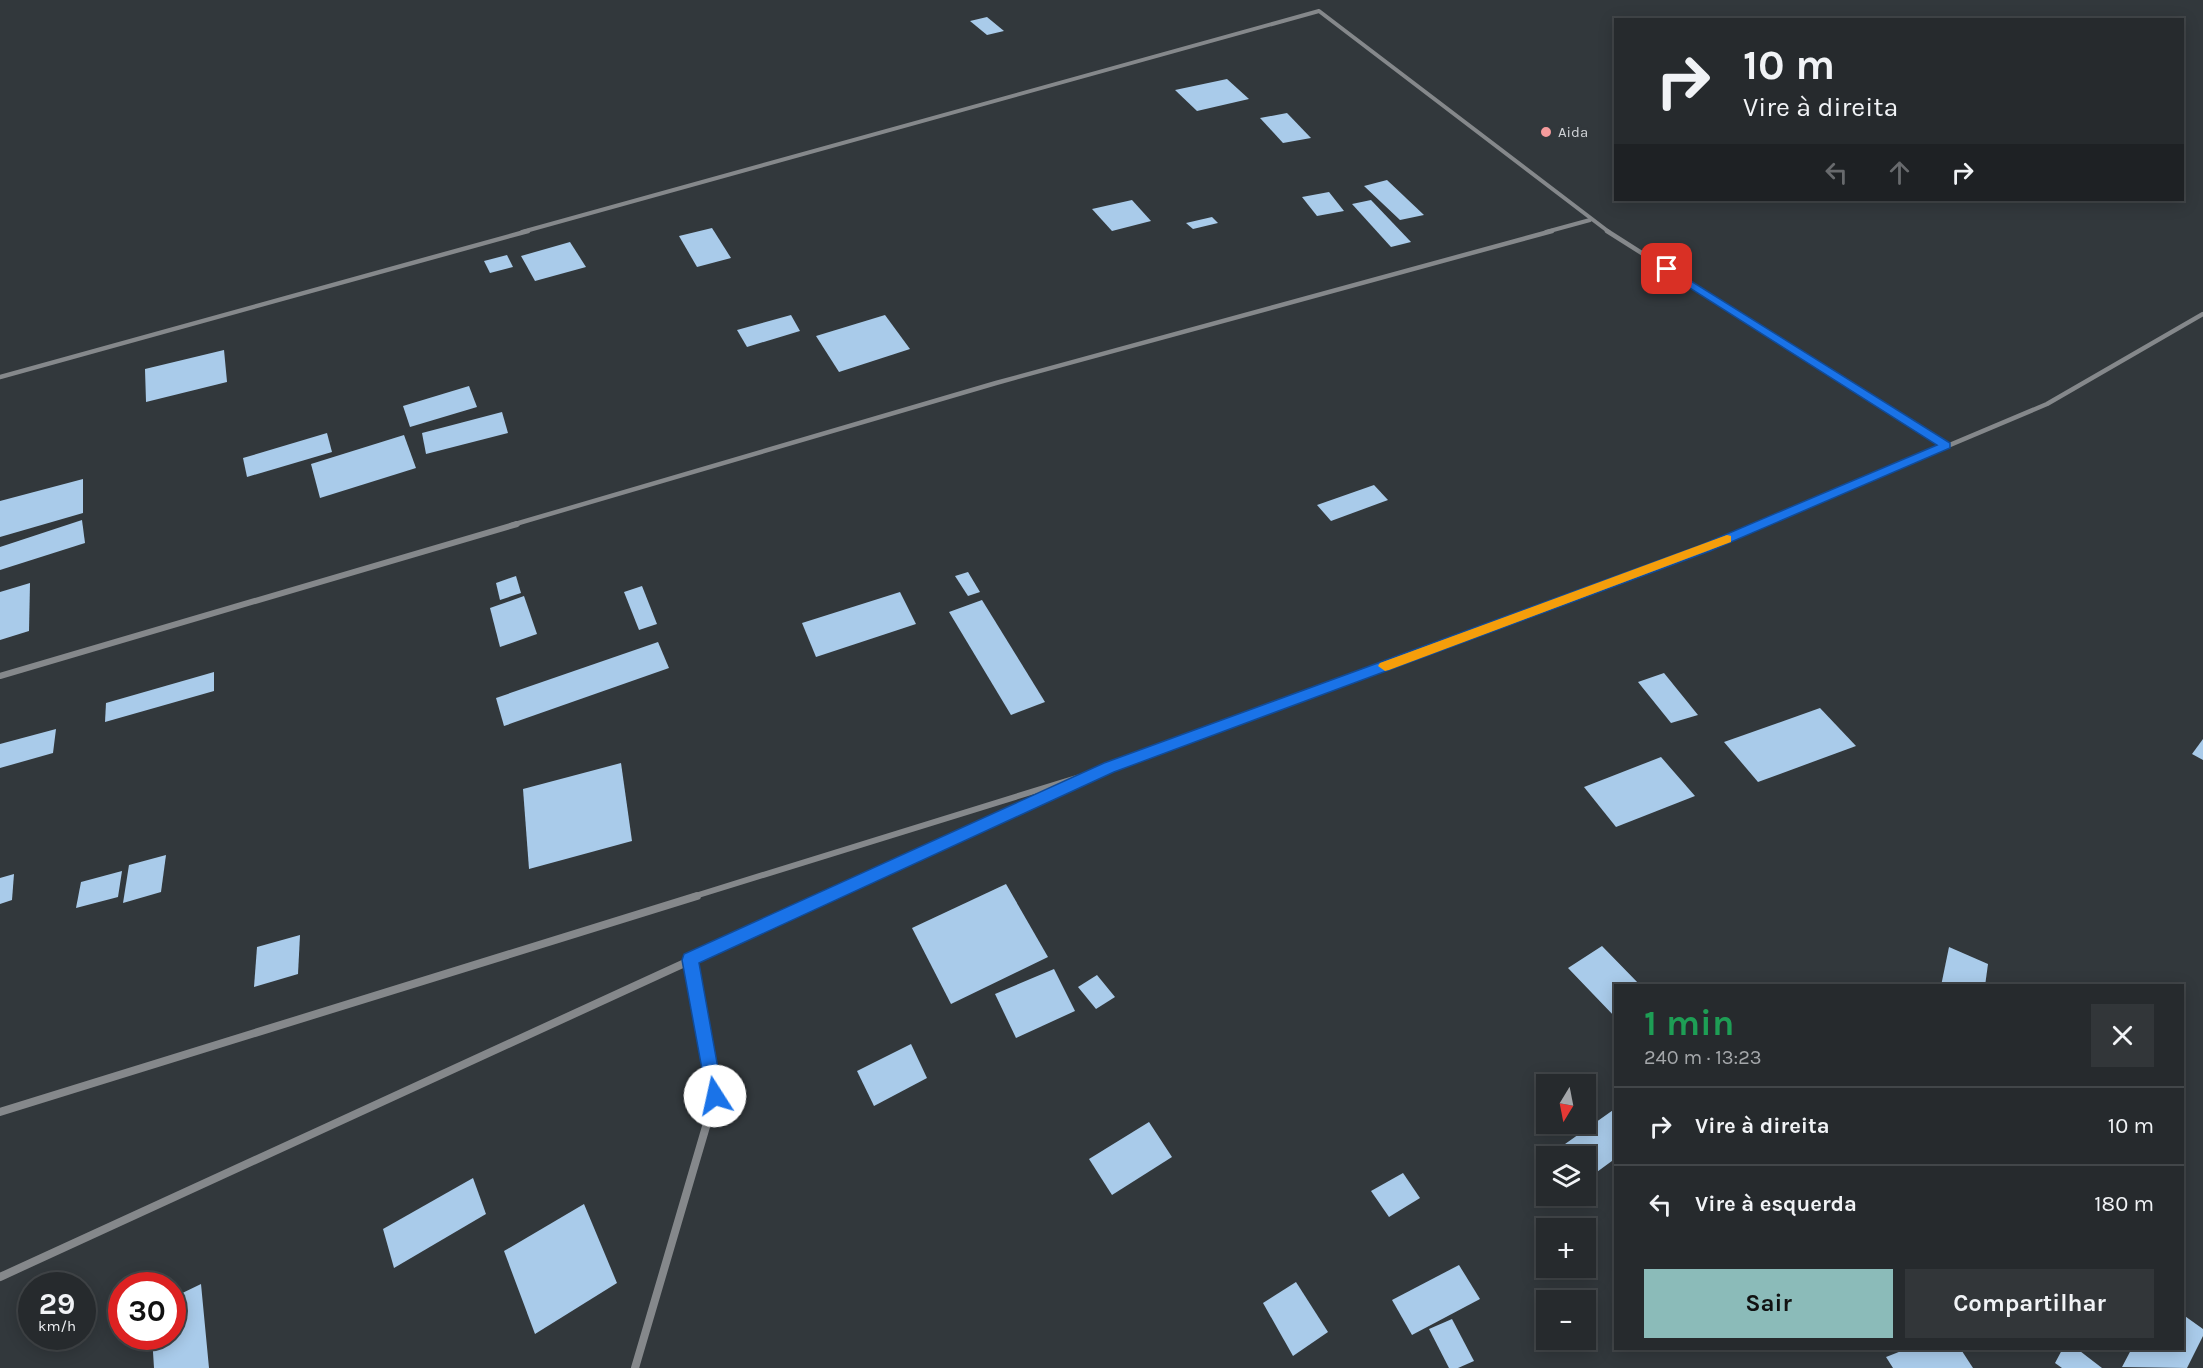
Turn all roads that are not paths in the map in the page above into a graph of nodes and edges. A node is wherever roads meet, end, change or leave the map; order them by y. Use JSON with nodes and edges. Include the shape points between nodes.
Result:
{"nodes":[{"id":1,"x":1590,"y":220,"type":"junction"},
{"id":2,"x":2203,"y":314,"type":"edge"},
{"id":3,"x":0,"y":377,"type":"edge"},
{"id":4,"x":1946,"y":446,"type":"junction"},
{"id":5,"x":0,"y":676,"type":"edge"},
{"id":6,"x":1109,"y":768,"type":"junction"},
{"id":7,"x":690,"y":960,"type":"junction"},
{"id":8,"x":0,"y":1112,"type":"edge"},
{"id":9,"x":0,"y":1277,"type":"edge"},
{"id":10,"x":636,"y":1368,"type":"edge"}],
"edges":[{"from":1,"to":3,"type":"street","via":[[1319,11]]},
{"from":1,"to":4,"type":"street"},
{"from":1,"to":5,"type":"street","via":[[996,383]]},
{"from":2,"to":4,"type":"street","via":[[2047,404]]},
{"from":4,"to":6,"type":"street","via":[[1706,548]]},
{"from":6,"to":7,"type":"street"},
{"from":6,"to":8,"type":"street"},
{"from":7,"to":9,"type":"street"},
{"from":7,"to":10,"type":"street","via":[[715,1096]]}]}
